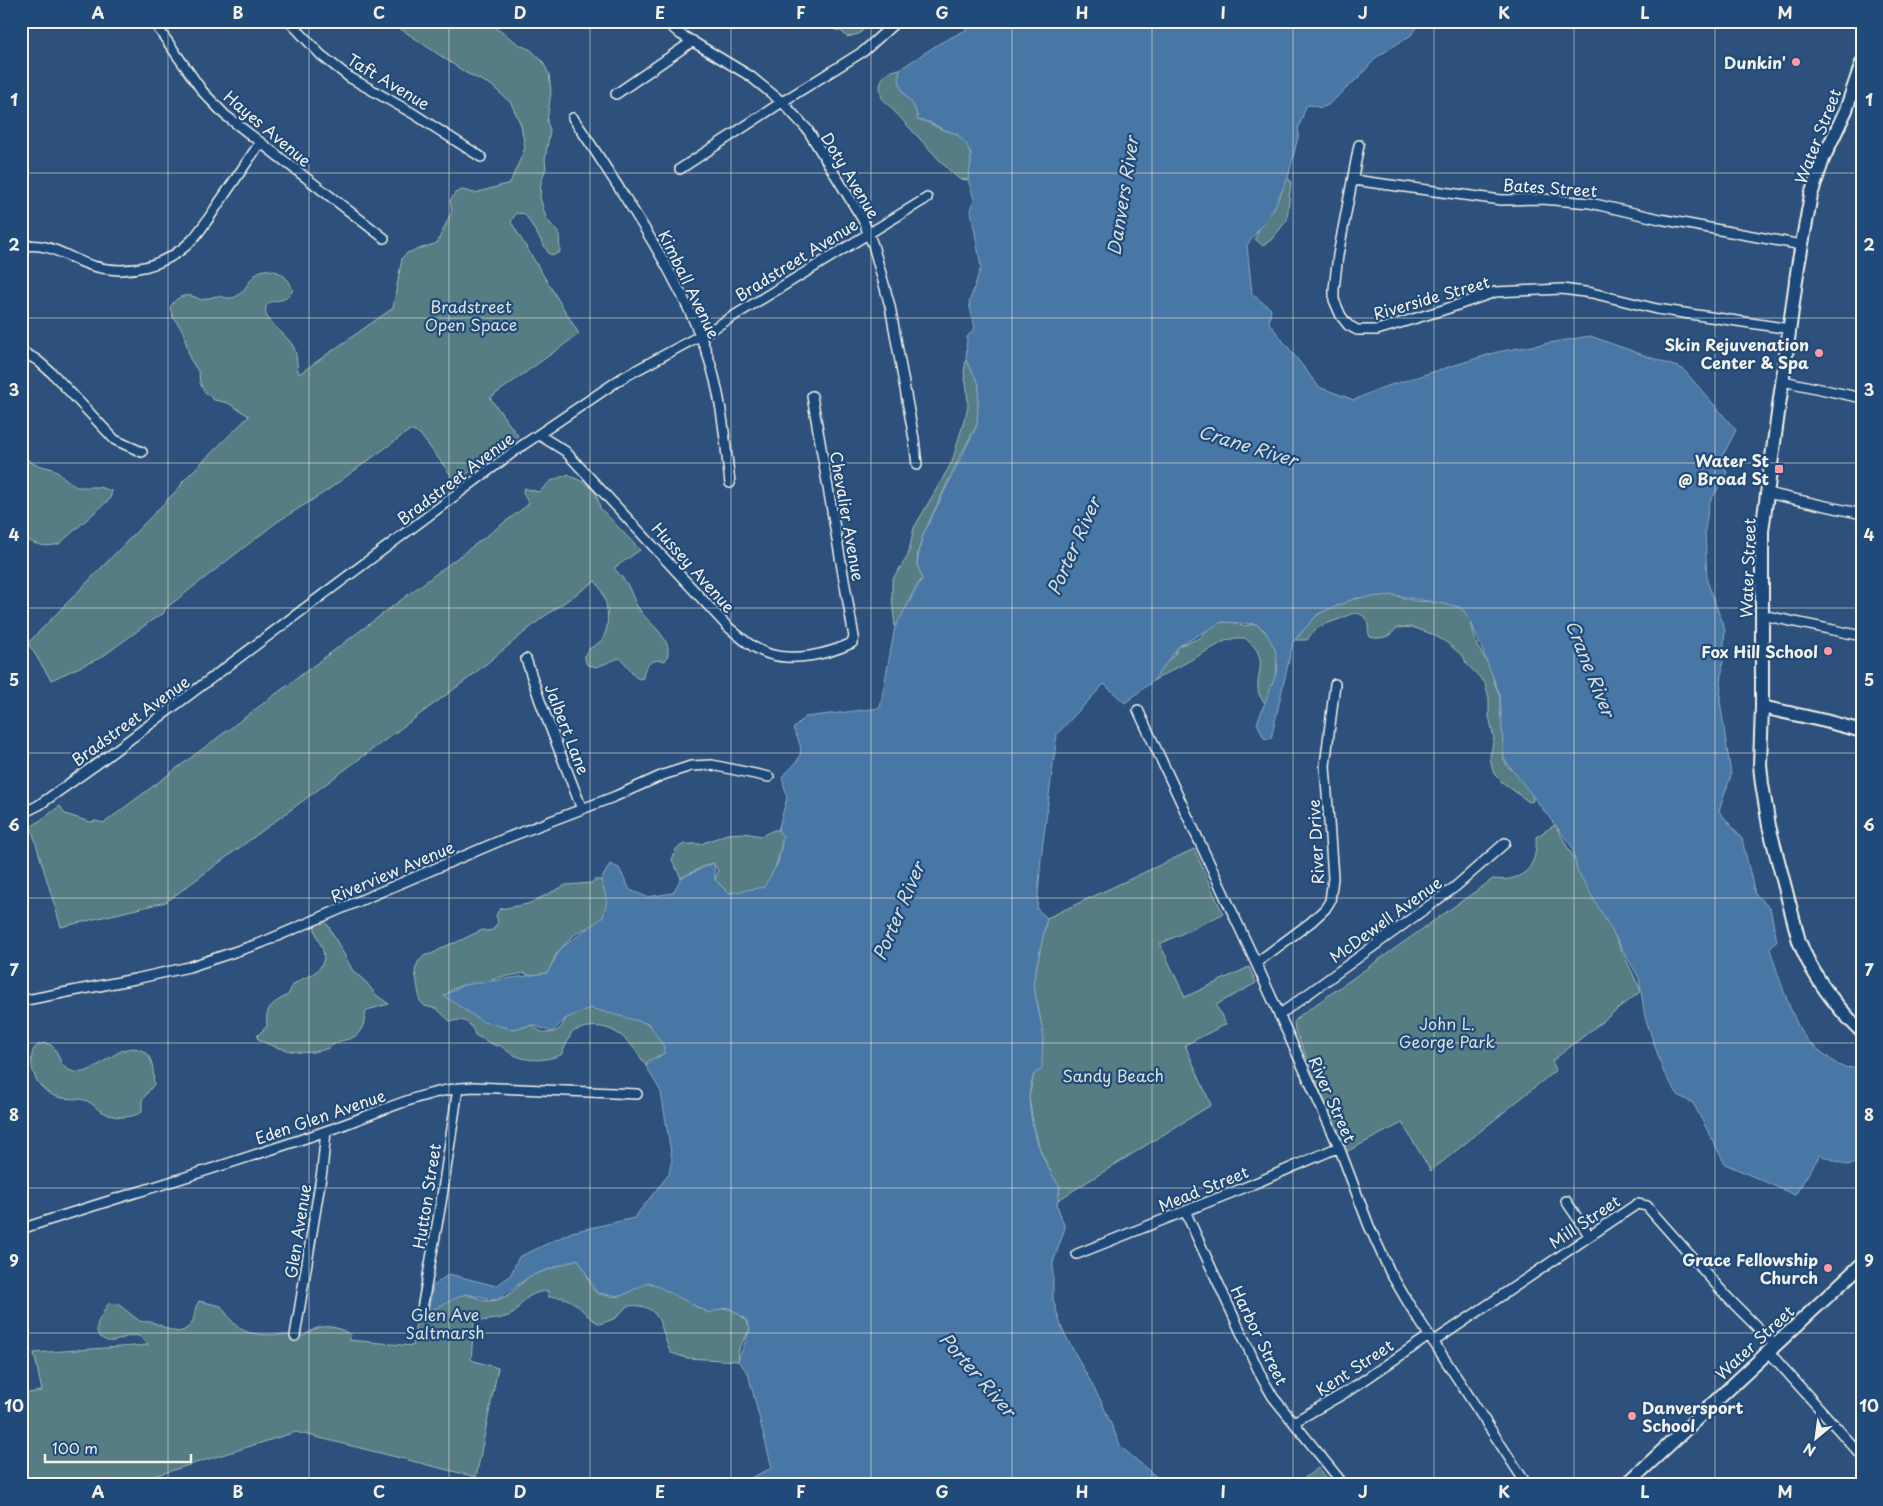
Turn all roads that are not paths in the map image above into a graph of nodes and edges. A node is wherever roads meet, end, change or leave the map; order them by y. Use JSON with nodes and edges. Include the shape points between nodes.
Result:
{"nodes":[{"id":1,"x":153,"y":21,"type":"edge"},
{"id":2,"x":289,"y":21,"type":"edge"},
{"id":3,"x":665,"y":21,"type":"edge"},
{"id":4,"x":897,"y":21,"type":"edge"},
{"id":5,"x":693,"y":41,"type":"junction"},
{"id":6,"x":1862,"y":63,"type":"edge"},
{"id":7,"x":616,"y":94,"type":"dead end"},
{"id":8,"x":782,"y":102,"type":"junction"},
{"id":9,"x":573,"y":118,"type":"dead end"},
{"id":10,"x":260,"y":143,"type":"junction"},
{"id":11,"x":1359,"y":146,"type":"dead end"},
{"id":12,"x":481,"y":157,"type":"dead end"},
{"id":13,"x":680,"y":169,"type":"dead end"},
{"id":14,"x":1353,"y":180,"type":"junction"},
{"id":15,"x":927,"y":198,"type":"dead end"},
{"id":16,"x":868,"y":233,"type":"junction"},
{"id":17,"x":384,"y":238,"type":"dead end"},
{"id":18,"x":1802,"y":245,"type":"junction"},
{"id":19,"x":21,"y":247,"type":"edge"},
{"id":20,"x":1790,"y":329,"type":"junction"},
{"id":21,"x":700,"y":335,"type":"junction"},
{"id":22,"x":21,"y":351,"type":"edge"},
{"id":23,"x":1783,"y":381,"type":"junction"},
{"id":24,"x":812,"y":396,"type":"dead end"},
{"id":25,"x":1862,"y":398,"type":"edge"},
{"id":26,"x":539,"y":435,"type":"junction"},
{"id":27,"x":142,"y":452,"type":"dead end"},
{"id":28,"x":917,"y":465,"type":"dead end"},
{"id":29,"x":730,"y":483,"type":"dead end"},
{"id":30,"x":1767,"y":494,"type":"junction"},
{"id":31,"x":1862,"y":514,"type":"edge"},
{"id":32,"x":1762,"y":615,"type":"junction"},
{"id":33,"x":1862,"y":636,"type":"edge"},
{"id":34,"x":852,"y":642,"type":"joint"},
{"id":35,"x":526,"y":659,"type":"dead end"},
{"id":36,"x":1335,"y":684,"type":"dead end"},
{"id":37,"x":1762,"y":708,"type":"junction"},
{"id":38,"x":1138,"y":710,"type":"dead end"},
{"id":39,"x":1862,"y":731,"type":"edge"},
{"id":40,"x":769,"y":777,"type":"dead end"},
{"id":41,"x":582,"y":809,"type":"junction"},
{"id":42,"x":21,"y":814,"type":"edge"},
{"id":43,"x":1505,"y":843,"type":"dead end"},
{"id":44,"x":1256,"y":963,"type":"junction"},
{"id":45,"x":21,"y":1001,"type":"edge"},
{"id":46,"x":1279,"y":1016,"type":"junction"},
{"id":47,"x":1862,"y":1032,"type":"edge"},
{"id":48,"x":458,"y":1088,"type":"junction"},
{"id":49,"x":637,"y":1094,"type":"dead end"},
{"id":50,"x":326,"y":1131,"type":"junction"},
{"id":51,"x":1339,"y":1147,"type":"junction"},
{"id":52,"x":1566,"y":1201,"type":"dead end"},
{"id":53,"x":1185,"y":1211,"type":"junction"},
{"id":54,"x":21,"y":1229,"type":"edge"},
{"id":55,"x":1590,"y":1235,"type":"junction"},
{"id":56,"x":1077,"y":1254,"type":"dead end"},
{"id":57,"x":1862,"y":1264,"type":"edge"},
{"id":58,"x":422,"y":1309,"type":"dead end"},
{"id":59,"x":295,"y":1336,"type":"dead end"},
{"id":60,"x":1431,"y":1339,"type":"junction"},
{"id":61,"x":1772,"y":1348,"type":"junction"},
{"id":62,"x":1294,"y":1422,"type":"junction"},
{"id":63,"x":1862,"y":1456,"type":"edge"},
{"id":64,"x":1344,"y":1485,"type":"edge"},
{"id":65,"x":1527,"y":1485,"type":"edge"},
{"id":66,"x":1626,"y":1485,"type":"edge"}],
"edges":[{"from":1,"to":10,"type":"street","name":"Hayes Avenue","via":[[203,92],[224,115]]},
{"from":2,"to":12,"type":"street","name":"Taft Avenue","via":[[321,55],[349,77]]},
{"from":3,"to":5,"type":"street","name":"Doty Avenue"},
{"from":4,"to":8,"type":"street","via":[[864,51]]},
{"from":5,"to":7,"type":"street"},
{"from":5,"to":8,"type":"street","name":"Doty Avenue","via":[[750,76]]},
{"from":6,"to":18,"type":"main road","name":"Water Street","via":[[1811,195]]},
{"from":8,"to":13,"type":"street"},
{"from":8,"to":16,"type":"street","name":"Doty Avenue","via":[[807,129]]},
{"from":9,"to":21,"type":"street","name":"Kimball Avenue","via":[[660,251]]},
{"from":10,"to":17,"type":"street","name":"Hayes Avenue"},
{"from":10,"to":19,"type":"street","via":[[198,234],[179,251],[158,263],[133,269],[108,269],[92,266],[48,247]]},
{"from":11,"to":14,"type":"street","name":"Riverside Street"},
{"from":14,"to":18,"type":"street","name":"Bates Street","via":[[1501,200],[1590,203]]},
{"from":14,"to":20,"type":"street","name":"Riverside Street","via":[[1338,255],[1334,300],[1341,316],[1357,330],[1377,330],[1496,292],[1562,289],[1657,309]]},
{"from":15,"to":16,"type":"street","name":"Bradstreet Avenue"},
{"from":16,"to":21,"type":"street","name":"Bradstreet Avenue"},
{"from":16,"to":28,"type":"street","name":"Doty Avenue","via":[[890,306]]},
{"from":18,"to":20,"type":"main road","name":"Water Street"},
{"from":20,"to":23,"type":"main road","name":"Water Street"},
{"from":21,"to":26,"type":"street","name":"Bradstreet Avenue","via":[[622,378]]},
{"from":21,"to":29,"type":"street","name":"Kimball Avenue","via":[[717,392]]},
{"from":22,"to":27,"type":"street","via":[[54,374],[114,440]]},
{"from":23,"to":25,"type":"street"},
{"from":23,"to":30,"type":"main road","name":"Water Street"},
{"from":24,"to":34,"type":"street","name":"Chevalier Avenue","via":[[854,637]]},
{"from":26,"to":34,"type":"street","name":"Hussey Avenue","via":[[565,451],[727,626],[748,643],[769,654],[790,656],[832,652]]},
{"from":26,"to":42,"type":"street","name":"Bradstreet Avenue","via":[[93,766]]},
{"from":30,"to":31,"type":"street"},
{"from":30,"to":32,"type":"main road","name":"Water Street","via":[[1762,531]]},
{"from":32,"to":33,"type":"street"},
{"from":32,"to":37,"type":"main road","name":"Water Street"},
{"from":35,"to":41,"type":"street","name":"Jalbert Lane"},
{"from":36,"to":44,"type":"street","name":"River Drive","via":[[1325,766],[1333,878],[1330,902],[1326,909]]},
{"from":37,"to":39,"type":"main road"},
{"from":37,"to":47,"type":"main road","name":"Water Street","via":[[1760,765],[1764,806],[1799,941],[1820,984]]},
{"from":38,"to":44,"type":"street","name":"River Street"},
{"from":40,"to":41,"type":"street","name":"Riverview Avenue","via":[[712,765],[691,766]]},
{"from":41,"to":45,"type":"street","name":"Riverview Avenue","via":[[224,956],[135,979]]},
{"from":43,"to":46,"type":"street","name":"McDewell Avenue","via":[[1455,887]]},
{"from":44,"to":46,"type":"street","name":"River Street"},
{"from":46,"to":51,"type":"street","name":"River Street"},
{"from":48,"to":49,"type":"street","name":"Eden Glen Avenue"},
{"from":48,"to":50,"type":"street","name":"Eden Glen Avenue","via":[[416,1098]]},
{"from":48,"to":58,"type":"street","name":"Hutton Street"},
{"from":50,"to":54,"type":"street","name":"Eden Glen Avenue"},
{"from":50,"to":59,"type":"street","name":"Glen Avenue"},
{"from":51,"to":53,"type":"street","name":"Mead Street"},
{"from":51,"to":60,"type":"street","name":"River Street","via":[[1386,1264]]},
{"from":52,"to":55,"type":"street"},
{"from":53,"to":56,"type":"street","name":"Mead Street"},
{"from":53,"to":62,"type":"street","name":"Harbor Street","via":[[1262,1378]]},
{"from":55,"to":60,"type":"street","name":"Mill Street"},
{"from":55,"to":61,"type":"street","name":"Mill Street","via":[[1634,1205],[1647,1206]]},
{"from":57,"to":61,"type":"main road","name":"Water Street"},
{"from":60,"to":62,"type":"street","name":"Kent Street"},
{"from":60,"to":65,"type":"street","name":"River Street"},
{"from":61,"to":63,"type":"street","name":"Mill Street"},
{"from":61,"to":66,"type":"main road","name":"Water Street"},
{"from":62,"to":64,"type":"street","name":"Harbor Street"}]}
